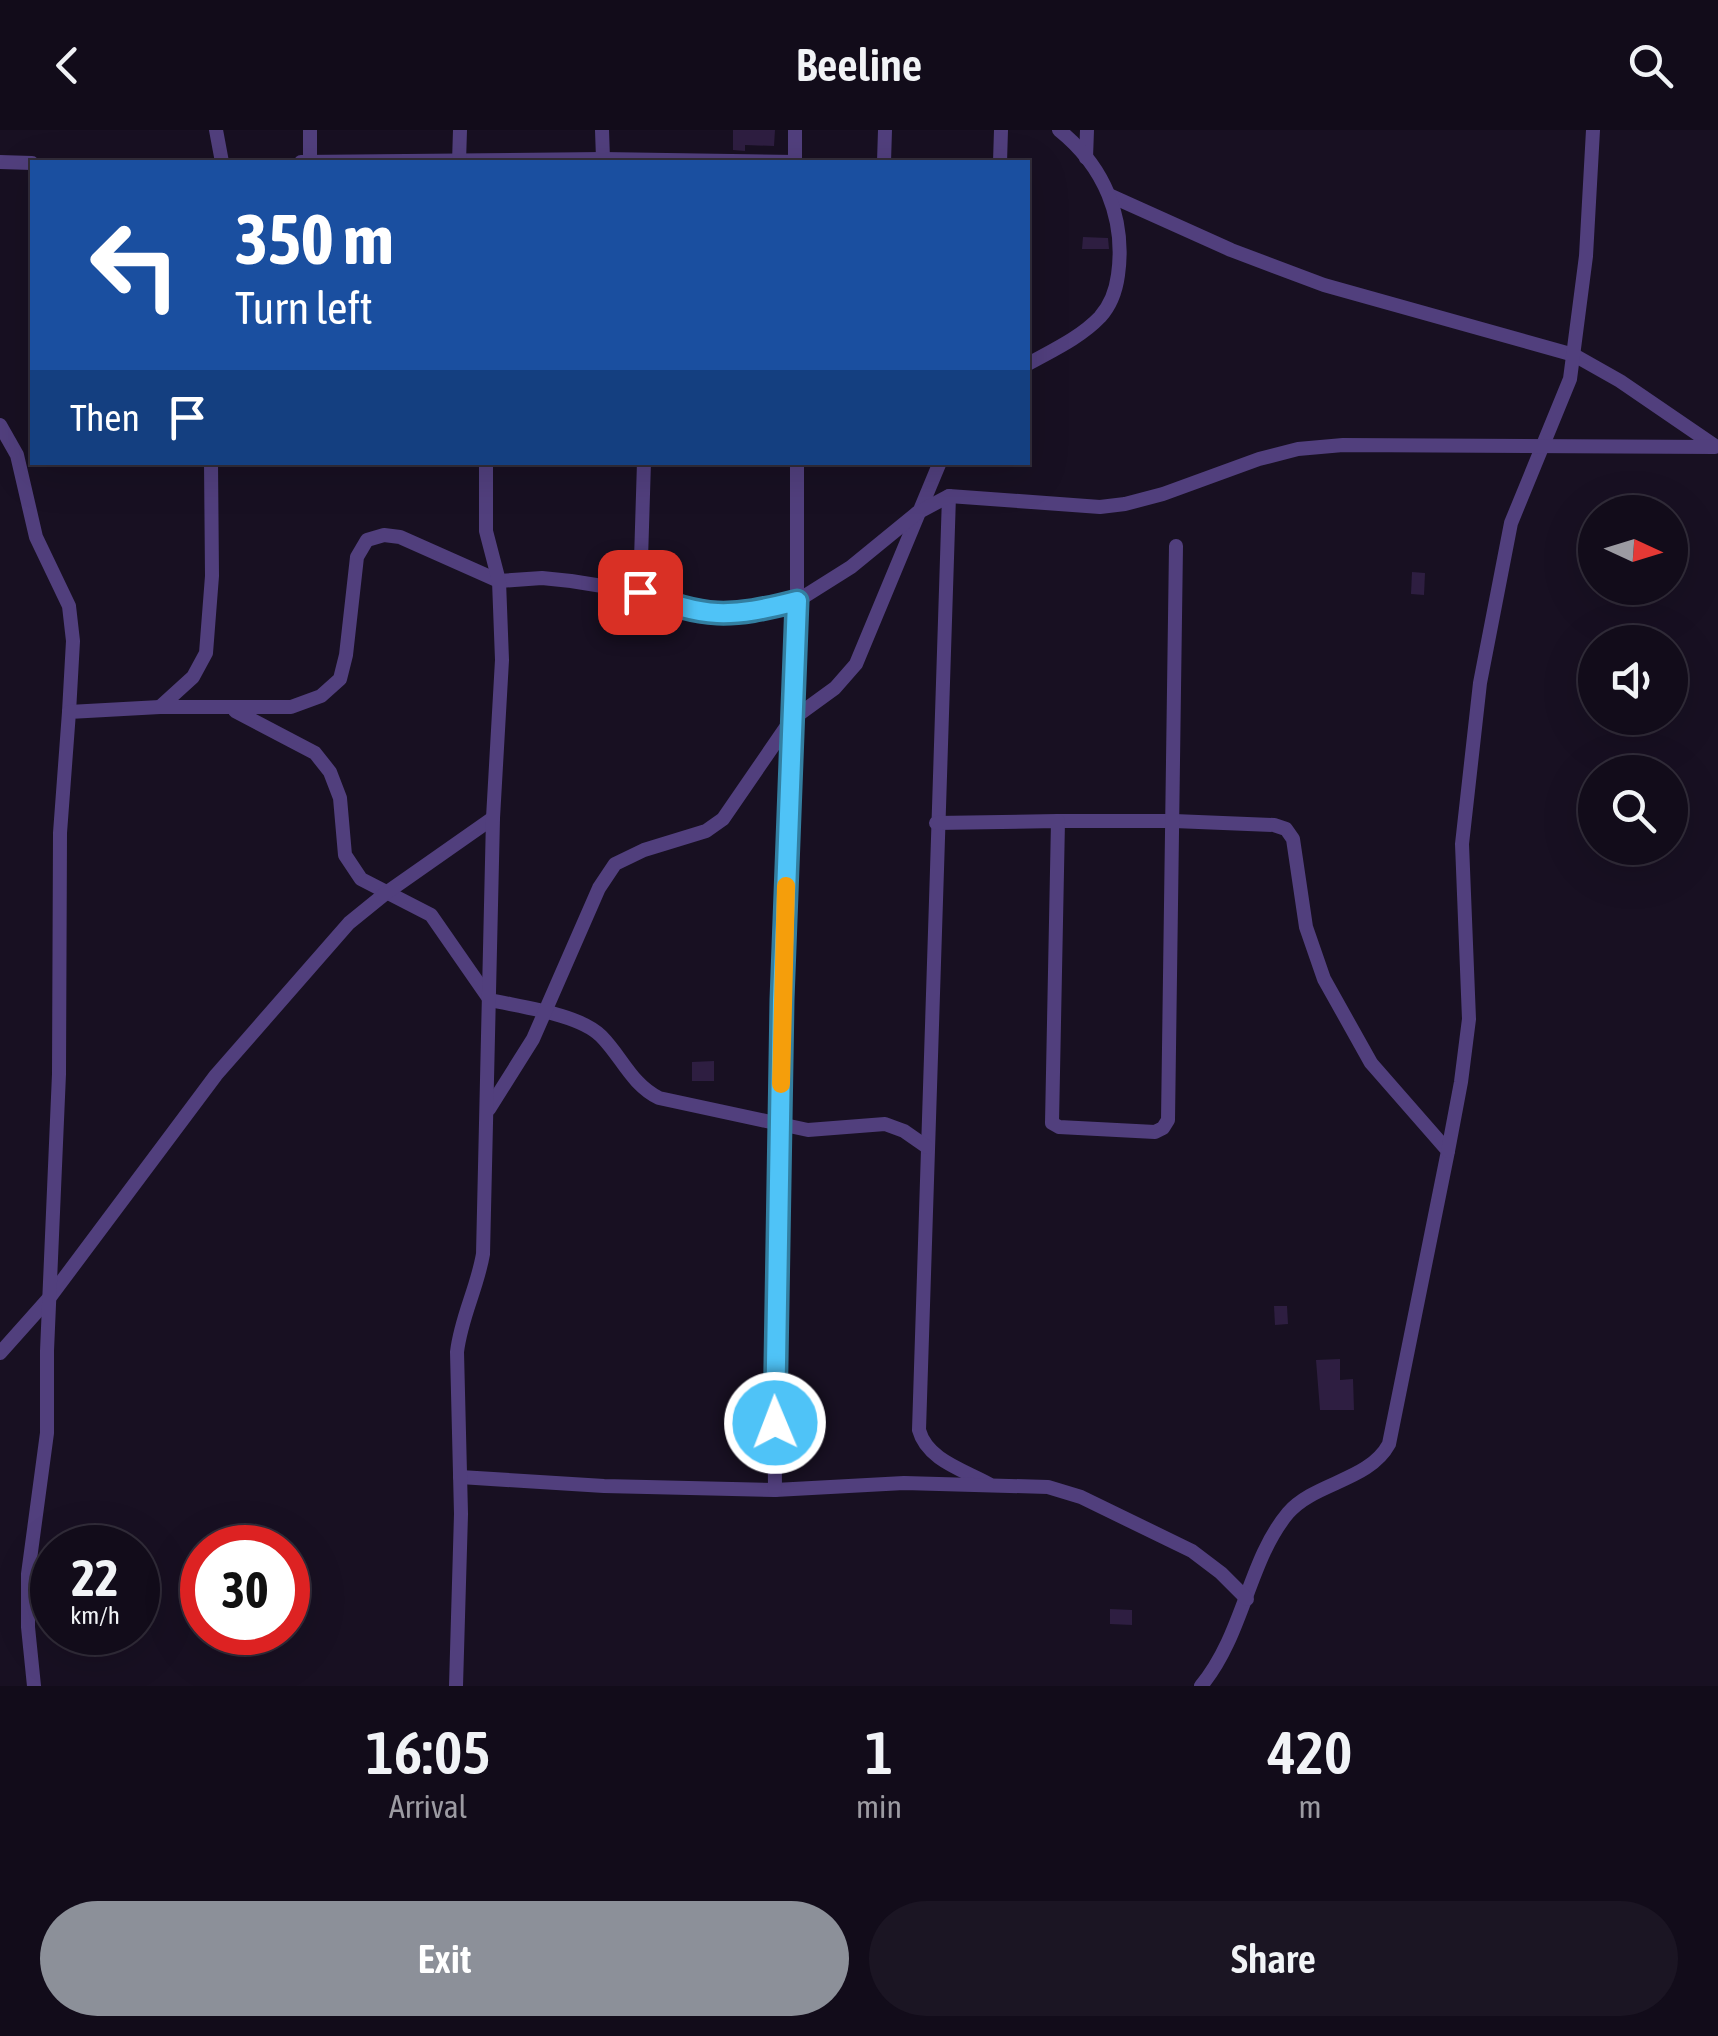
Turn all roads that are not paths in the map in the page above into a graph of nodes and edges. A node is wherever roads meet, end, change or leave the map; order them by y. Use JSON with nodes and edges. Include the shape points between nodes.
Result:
{"nodes":[{"id":1,"x":216,"y":130,"type":"edge"},
{"id":2,"x":310,"y":130,"type":"edge"},
{"id":3,"x":460,"y":130,"type":"edge"},
{"id":4,"x":602,"y":130,"type":"edge"},
{"id":5,"x":795,"y":130,"type":"edge"},
{"id":6,"x":884,"y":130,"type":"edge"},
{"id":7,"x":1001,"y":130,"type":"edge"},
{"id":8,"x":1059,"y":130,"type":"edge"},
{"id":9,"x":1087,"y":130,"type":"edge"},
{"id":10,"x":1593,"y":130,"type":"edge"},
{"id":11,"x":1086,"y":158,"type":"junction"},
{"id":12,"x":603,"y":159,"type":"junction"},
{"id":13,"x":222,"y":160,"type":"edge"},
{"id":14,"x":310,"y":160,"type":"edge"},
{"id":15,"x":459,"y":160,"type":"edge"},
{"id":16,"x":572,"y":160,"type":"edge"},
{"id":17,"x":629,"y":160,"type":"edge"},
{"id":18,"x":795,"y":160,"type":"edge"},
{"id":19,"x":884,"y":160,"type":"edge"},
{"id":20,"x":1000,"y":160,"type":"edge"},
{"id":21,"x":0,"y":162,"type":"edge"},
{"id":22,"x":30,"y":163,"type":"edge"},
{"id":23,"x":1111,"y":196,"type":"junction"},
{"id":24,"x":1574,"y":355,"type":"junction"},
{"id":25,"x":1030,"y":363,"type":"edge"},
{"id":26,"x":0,"y":426,"type":"edge"},
{"id":27,"x":1543,"y":446,"type":"junction"},
{"id":28,"x":1717,"y":447,"type":"edge"},
{"id":29,"x":211,"y":465,"type":"edge"},
{"id":30,"x":486,"y":465,"type":"edge"},
{"id":31,"x":644,"y":465,"type":"edge"},
{"id":32,"x":796,"y":465,"type":"edge"},
{"id":33,"x":939,"y":465,"type":"edge"},
{"id":34,"x":949,"y":496,"type":"junction"},
{"id":35,"x":917,"y":513,"type":"junction"},
{"id":36,"x":1176,"y":546,"type":"dead end"},
{"id":37,"x":499,"y":582,"type":"junction"},
{"id":38,"x":640,"y":592,"type":"junction"},
{"id":39,"x":797,"y":601,"type":"junction"},
{"id":40,"x":160,"y":707,"type":"junction"},
{"id":41,"x":230,"y":708,"type":"junction"},
{"id":42,"x":69,"y":712,"type":"junction"},
{"id":43,"x":791,"y":720,"type":"junction"},
{"id":44,"x":493,"y":818,"type":"junction"},
{"id":45,"x":1058,"y":821,"type":"junction"},
{"id":46,"x":1174,"y":821,"type":"junction"},
{"id":47,"x":936,"y":823,"type":"junction"},
{"id":48,"x":386,"y":893,"type":"junction"},
{"id":49,"x":490,"y":1000,"type":"junction"},
{"id":50,"x":545,"y":1013,"type":"junction"},
{"id":51,"x":488,"y":1110,"type":"junction"},
{"id":52,"x":781,"y":1124,"type":"junction"},
{"id":53,"x":927,"y":1147,"type":"junction"},
{"id":54,"x":1448,"y":1151,"type":"junction"},
{"id":55,"x":50,"y":1298,"type":"junction"},
{"id":56,"x":0,"y":1353,"type":"edge"},
{"id":57,"x":460,"y":1477,"type":"junction"},
{"id":58,"x":989,"y":1484,"type":"junction"},
{"id":59,"x":775,"y":1490,"type":"junction"},
{"id":60,"x":1247,"y":1599,"type":"junction"},
{"id":61,"x":34,"y":1686,"type":"edge"},
{"id":62,"x":456,"y":1686,"type":"edge"},
{"id":63,"x":1201,"y":1686,"type":"edge"}],
"edges":[{"from":1,"to":13,"type":"street"},
{"from":2,"to":14,"type":"street"},
{"from":3,"to":15,"type":"street"},
{"from":4,"to":12,"type":"street"},
{"from":5,"to":18,"type":"street"},
{"from":6,"to":19,"type":"street"},
{"from":7,"to":20,"type":"street"},
{"from":8,"to":11,"type":"street"},
{"from":9,"to":11,"type":"street"},
{"from":10,"to":24,"type":"street"},
{"from":11,"to":23,"type":"street"},
{"from":12,"to":16,"type":"street"},
{"from":12,"to":17,"type":"street"},
{"from":21,"to":22,"type":"street"},
{"from":23,"to":24,"type":"street","via":[[1324,285]]},
{"from":23,"to":25,"type":"street","via":[[1121,232],[1116,290],[1102,316]]},
{"from":24,"to":27,"type":"street"},
{"from":24,"to":28,"type":"street"},
{"from":26,"to":42,"type":"street","via":[[17,456],[36,537],[68,606]]},
{"from":27,"to":28,"type":"street"},
{"from":27,"to":34,"type":"street","via":[[1298,449],[1162,494],[1100,506]]},
{"from":27,"to":54,"type":"street","via":[[1504,548],[1480,683],[1462,844],[1469,1019]]},
{"from":29,"to":40,"type":"street","via":[[206,653],[193,677]]},
{"from":30,"to":37,"type":"street","via":[[486,531]]},
{"from":31,"to":38,"type":"street"},
{"from":32,"to":39,"type":"street"},
{"from":33,"to":35,"type":"street"},
{"from":34,"to":35,"type":"street"},
{"from":34,"to":47,"type":"street"},
{"from":35,"to":39,"type":"street"},
{"from":35,"to":43,"type":"street","via":[[856,664]]},
{"from":36,"to":46,"type":"street"},
{"from":37,"to":38,"type":"street","via":[[542,578]]},
{"from":37,"to":41,"type":"street","via":[[400,538],[367,540],[356,557],[340,678],[322,696],[290,707]]},
{"from":37,"to":44,"type":"street"},
{"from":38,"to":39,"type":"street","via":[[699,613],[730,615]]},
{"from":39,"to":43,"type":"street"},
{"from":40,"to":41,"type":"street"},
{"from":40,"to":42,"type":"street"},
{"from":41,"to":48,"type":"street","via":[[315,753],[340,798],[345,855],[361,879]]},
{"from":42,"to":55,"type":"street","via":[[60,833],[60,1074]]},
{"from":43,"to":50,"type":"street","via":[[723,819],[616,864]]},
{"from":43,"to":52,"type":"street"},
{"from":44,"to":48,"type":"street"},
{"from":44,"to":49,"type":"street"},
{"from":45,"to":46,"type":"street"},
{"from":45,"to":46,"type":"street","via":[[1052,1123],[1155,1132],[1168,1120]]},
{"from":45,"to":47,"type":"street"},
{"from":46,"to":54,"type":"street","via":[[1286,829],[1324,979],[1370,1062]]},
{"from":47,"to":53,"type":"street"},
{"from":48,"to":49,"type":"street","via":[[431,916]]},
{"from":48,"to":55,"type":"street","via":[[350,923],[216,1075]]},
{"from":49,"to":50,"type":"street"},
{"from":49,"to":51,"type":"street"},
{"from":50,"to":51,"type":"street"},
{"from":50,"to":52,"type":"street","via":[[598,1033],[658,1098]]},
{"from":51,"to":57,"type":"street","via":[[483,1254],[457,1352]]},
{"from":52,"to":53,"type":"street","via":[[825,1131],[885,1124]]},
{"from":52,"to":59,"type":"street"},
{"from":53,"to":58,"type":"street","via":[[919,1430],[933,1454]]},
{"from":54,"to":60,"type":"street","via":[[1388,1444],[1369,1466],[1290,1511]]},
{"from":55,"to":56,"type":"street"},
{"from":55,"to":61,"type":"street","via":[[47,1433],[28,1574]]},
{"from":57,"to":59,"type":"street"},
{"from":57,"to":62,"type":"street"},
{"from":58,"to":59,"type":"street"},
{"from":58,"to":60,"type":"street","via":[[1048,1487],[1081,1498],[1192,1551]]},
{"from":60,"to":63,"type":"street","via":[[1231,1641]]}]}
